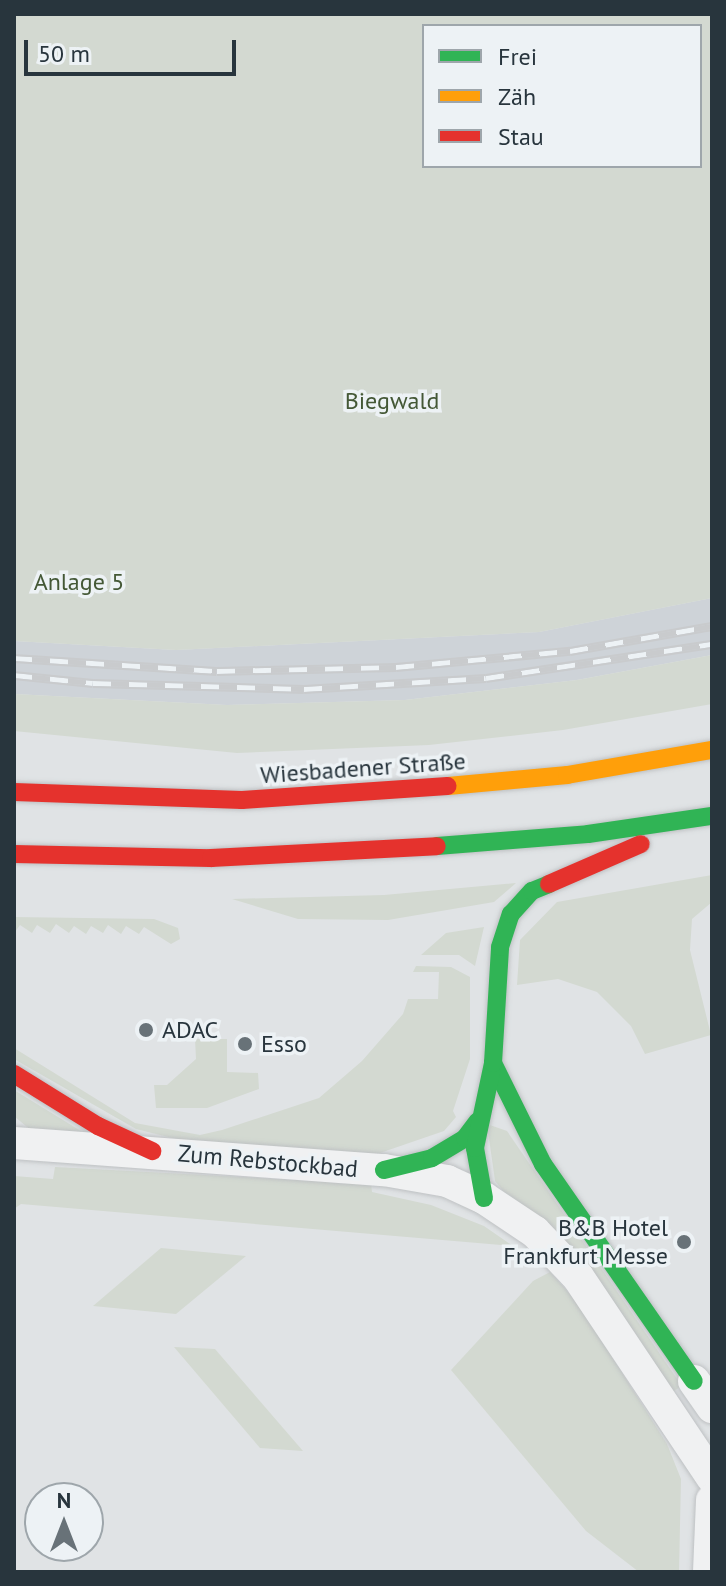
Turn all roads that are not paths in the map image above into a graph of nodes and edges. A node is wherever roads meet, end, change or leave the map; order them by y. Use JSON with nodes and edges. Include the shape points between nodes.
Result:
{"nodes":[{"id":1,"x":712,"y":750,"type":"edge"},
{"id":2,"x":41,"y":773,"type":"dead end"},
{"id":3,"x":14,"y":792,"type":"edge"},
{"id":4,"x":144,"y":798,"type":"junction"},
{"id":5,"x":712,"y":818,"type":"edge"},
{"id":6,"x":14,"y":854,"type":"edge"},
{"id":7,"x":493,"y":1063,"type":"junction"},
{"id":8,"x":14,"y":1074,"type":"edge"},
{"id":9,"x":478,"y":1121,"type":"junction"},
{"id":10,"x":14,"y":1143,"type":"edge"},
{"id":11,"x":152,"y":1151,"type":"junction"},
{"id":12,"x":384,"y":1170,"type":"junction"},
{"id":13,"x":484,"y":1198,"type":"junction"},
{"id":14,"x":706,"y":1387,"type":"edge"},
{"id":15,"x":677,"y":1423,"type":"junction"},
{"id":16,"x":712,"y":1477,"type":"edge"},
{"id":17,"x":712,"y":1500,"type":"edge"},
{"id":18,"x":709,"y":1572,"type":"edge"}],
"edges":[{"from":1,"to":4,"type":"highway","name":"Wiesbadener Straße","via":[[567,775],[451,787],[242,800]]},
{"from":2,"to":4,"type":"highway"},
{"from":3,"to":4,"type":"highway","name":"Wiesbadener Straße"},
{"from":5,"to":6,"type":"highway","via":[[356,853],[211,858]]},
{"from":5,"to":7,"type":"highway","via":[[556,879],[532,891],[511,914],[497,971]]},
{"from":7,"to":9,"type":"highway"},
{"from":7,"to":14,"type":"highway","via":[[543,1164]]},
{"from":8,"to":11,"type":"highway","via":[[98,1126]]},
{"from":9,"to":12,"type":"highway","via":[[452,1148]]},
{"from":9,"to":13,"type":"highway","via":[[474,1164]]},
{"from":10,"to":11,"type":"street","name":"Zum Rebstockbad"},
{"from":11,"to":12,"type":"street","name":"Zum Rebstockbad"},
{"from":12,"to":13,"type":"street","name":"Zum Rebstockbad","via":[[447,1181]]},
{"from":13,"to":15,"type":"street","name":"Zum Rebstockbad","via":[[535,1232],[578,1277]]},
{"from":14,"to":15,"type":"street","via":[[683,1395]]},
{"from":15,"to":16,"type":"street","name":"Zum Rebstockbad"},
{"from":17,"to":18,"type":"street"}]}
